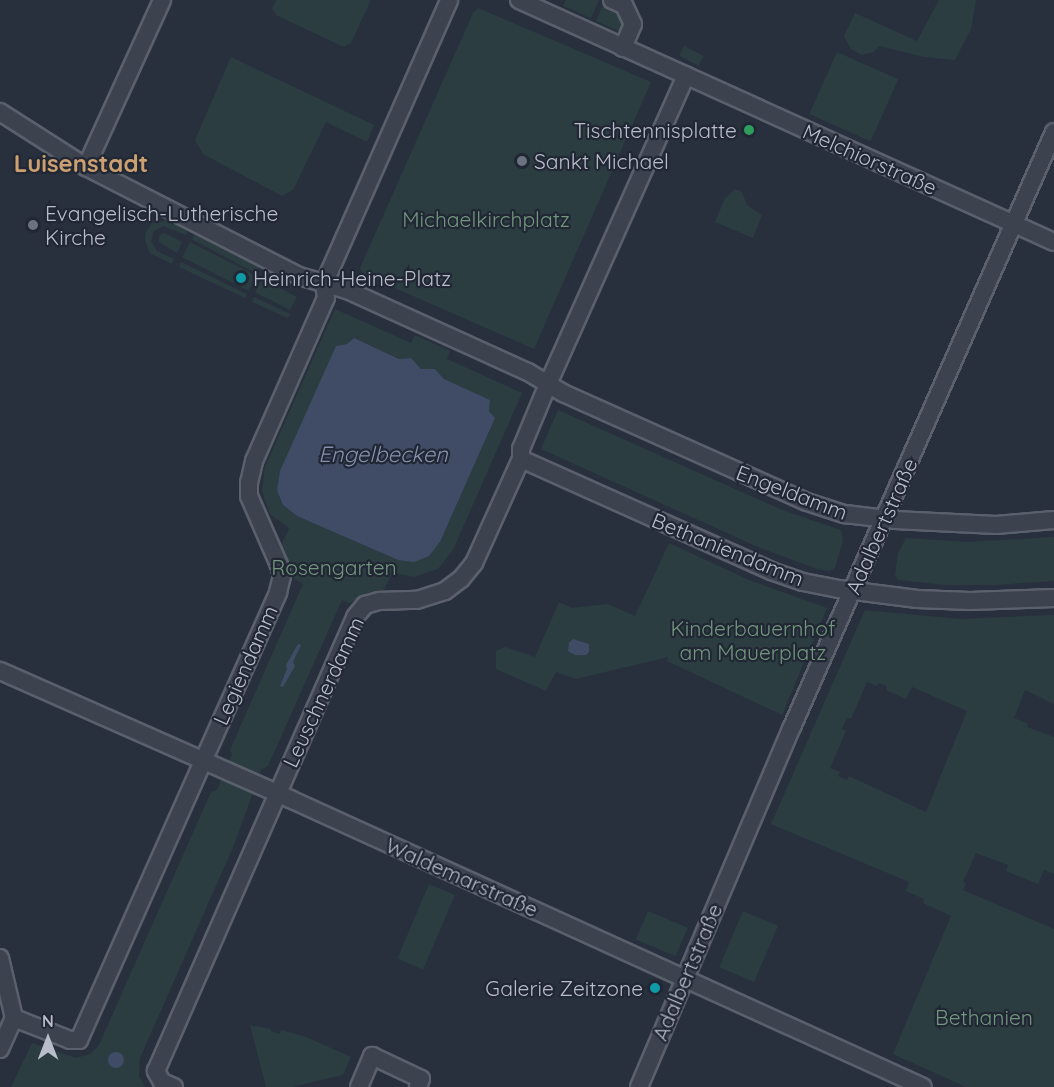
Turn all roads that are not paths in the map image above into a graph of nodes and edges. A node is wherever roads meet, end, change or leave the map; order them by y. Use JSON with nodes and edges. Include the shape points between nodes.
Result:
{"nodes":[{"id":1,"x":162,"y":0,"type":"edge"},
{"id":2,"x":449,"y":0,"type":"edge"},
{"id":3,"x":520,"y":0,"type":"edge"},
{"id":4,"x":612,"y":0,"type":"edge"},
{"id":5,"x":623,"y":48,"type":"junction"},
{"id":6,"x":686,"y":76,"type":"junction"},
{"id":7,"x":0,"y":112,"type":"edge"},
{"id":8,"x":1054,"y":132,"type":"edge"},
{"id":9,"x":86,"y":167,"type":"junction"},
{"id":10,"x":1014,"y":224,"type":"junction"},
{"id":11,"x":1054,"y":242,"type":"edge"},
{"id":12,"x":324,"y":284,"type":"junction"},
{"id":13,"x":548,"y":384,"type":"junction"},
{"id":14,"x":521,"y":459,"type":"junction"},
{"id":15,"x":882,"y":519,"type":"junction"},
{"id":16,"x":1054,"y":520,"type":"edge"},
{"id":17,"x":851,"y":591,"type":"junction"},
{"id":18,"x":1054,"y":598,"type":"edge"},
{"id":19,"x":0,"y":670,"type":"edge"},
{"id":20,"x":202,"y":762,"type":"junction"},
{"id":21,"x":276,"y":793,"type":"junction"},
{"id":22,"x":0,"y":958,"type":"edge"},
{"id":23,"x":685,"y":979,"type":"junction"},
{"id":24,"x":14,"y":1018,"type":"junction"},
{"id":25,"x":0,"y":1049,"type":"edge"},
{"id":26,"x":174,"y":1087,"type":"edge"},
{"id":27,"x":359,"y":1087,"type":"edge"},
{"id":28,"x":418,"y":1087,"type":"edge"},
{"id":29,"x":639,"y":1087,"type":"edge"},
{"id":30,"x":923,"y":1087,"type":"edge"}],
"edges":[{"from":1,"to":9,"type":"street"},
{"from":2,"to":12,"type":"street"},
{"from":3,"to":5,"type":"street"},
{"from":4,"to":5,"type":"street","via":[[624,5],[633,24]]},
{"from":5,"to":6,"type":"street"},
{"from":6,"to":10,"type":"street","name":"Melchiorstraße"},
{"from":6,"to":13,"type":"street"},
{"from":7,"to":9,"type":"street"},
{"from":8,"to":10,"type":"street","name":"Adalbertstraße"},
{"from":9,"to":12,"type":"street","via":[[281,267]]},
{"from":10,"to":11,"type":"street","name":"Melchiorstraße"},
{"from":10,"to":15,"type":"street","name":"Adalbertstraße"},
{"from":12,"to":13,"type":"street","via":[[347,290]]},
{"from":12,"to":20,"type":"street","name":"Legiendamm","via":[[326,298],[254,461],[249,483],[249,496],[279,565],[281,583]]},
{"from":13,"to":14,"type":"street","name":"Leuschnerdamm","via":[[521,449]]},
{"from":13,"to":15,"type":"street","name":"Engeldamm","via":[[807,502],[845,514]]},
{"from":14,"to":17,"type":"street","name":"Bethaniendamm","via":[[771,571]]},
{"from":14,"to":21,"type":"street","name":"Leuschnerdamm","via":[[478,556],[461,579],[426,598],[379,601],[359,610]]},
{"from":15,"to":16,"type":"street","name":"Engeldamm","via":[[986,525]]},
{"from":15,"to":17,"type":"street","name":"Adalbertstraße"},
{"from":17,"to":18,"type":"street","name":"Bethaniendamm","via":[[946,601]]},
{"from":17,"to":23,"type":"street","name":"Adalbertstraße"},
{"from":19,"to":20,"type":"street","name":"Waldemarstraße"},
{"from":20,"to":21,"type":"street","name":"Waldemarstraße"},
{"from":20,"to":24,"type":"street","name":"Legiendamm","via":[[79,1040]]},
{"from":21,"to":23,"type":"street","name":"Waldemarstraße"},
{"from":21,"to":26,"type":"street","name":"Leuschnerdamm","via":[[156,1071],[162,1082]]},
{"from":22,"to":24,"type":"street"},
{"from":23,"to":29,"type":"street","name":"Adalbertstraße"},
{"from":23,"to":30,"type":"street","name":"Waldemarstraße"},
{"from":24,"to":25,"type":"street"},
{"from":27,"to":28,"type":"street","via":[[372,1056],[421,1078]]}]}
